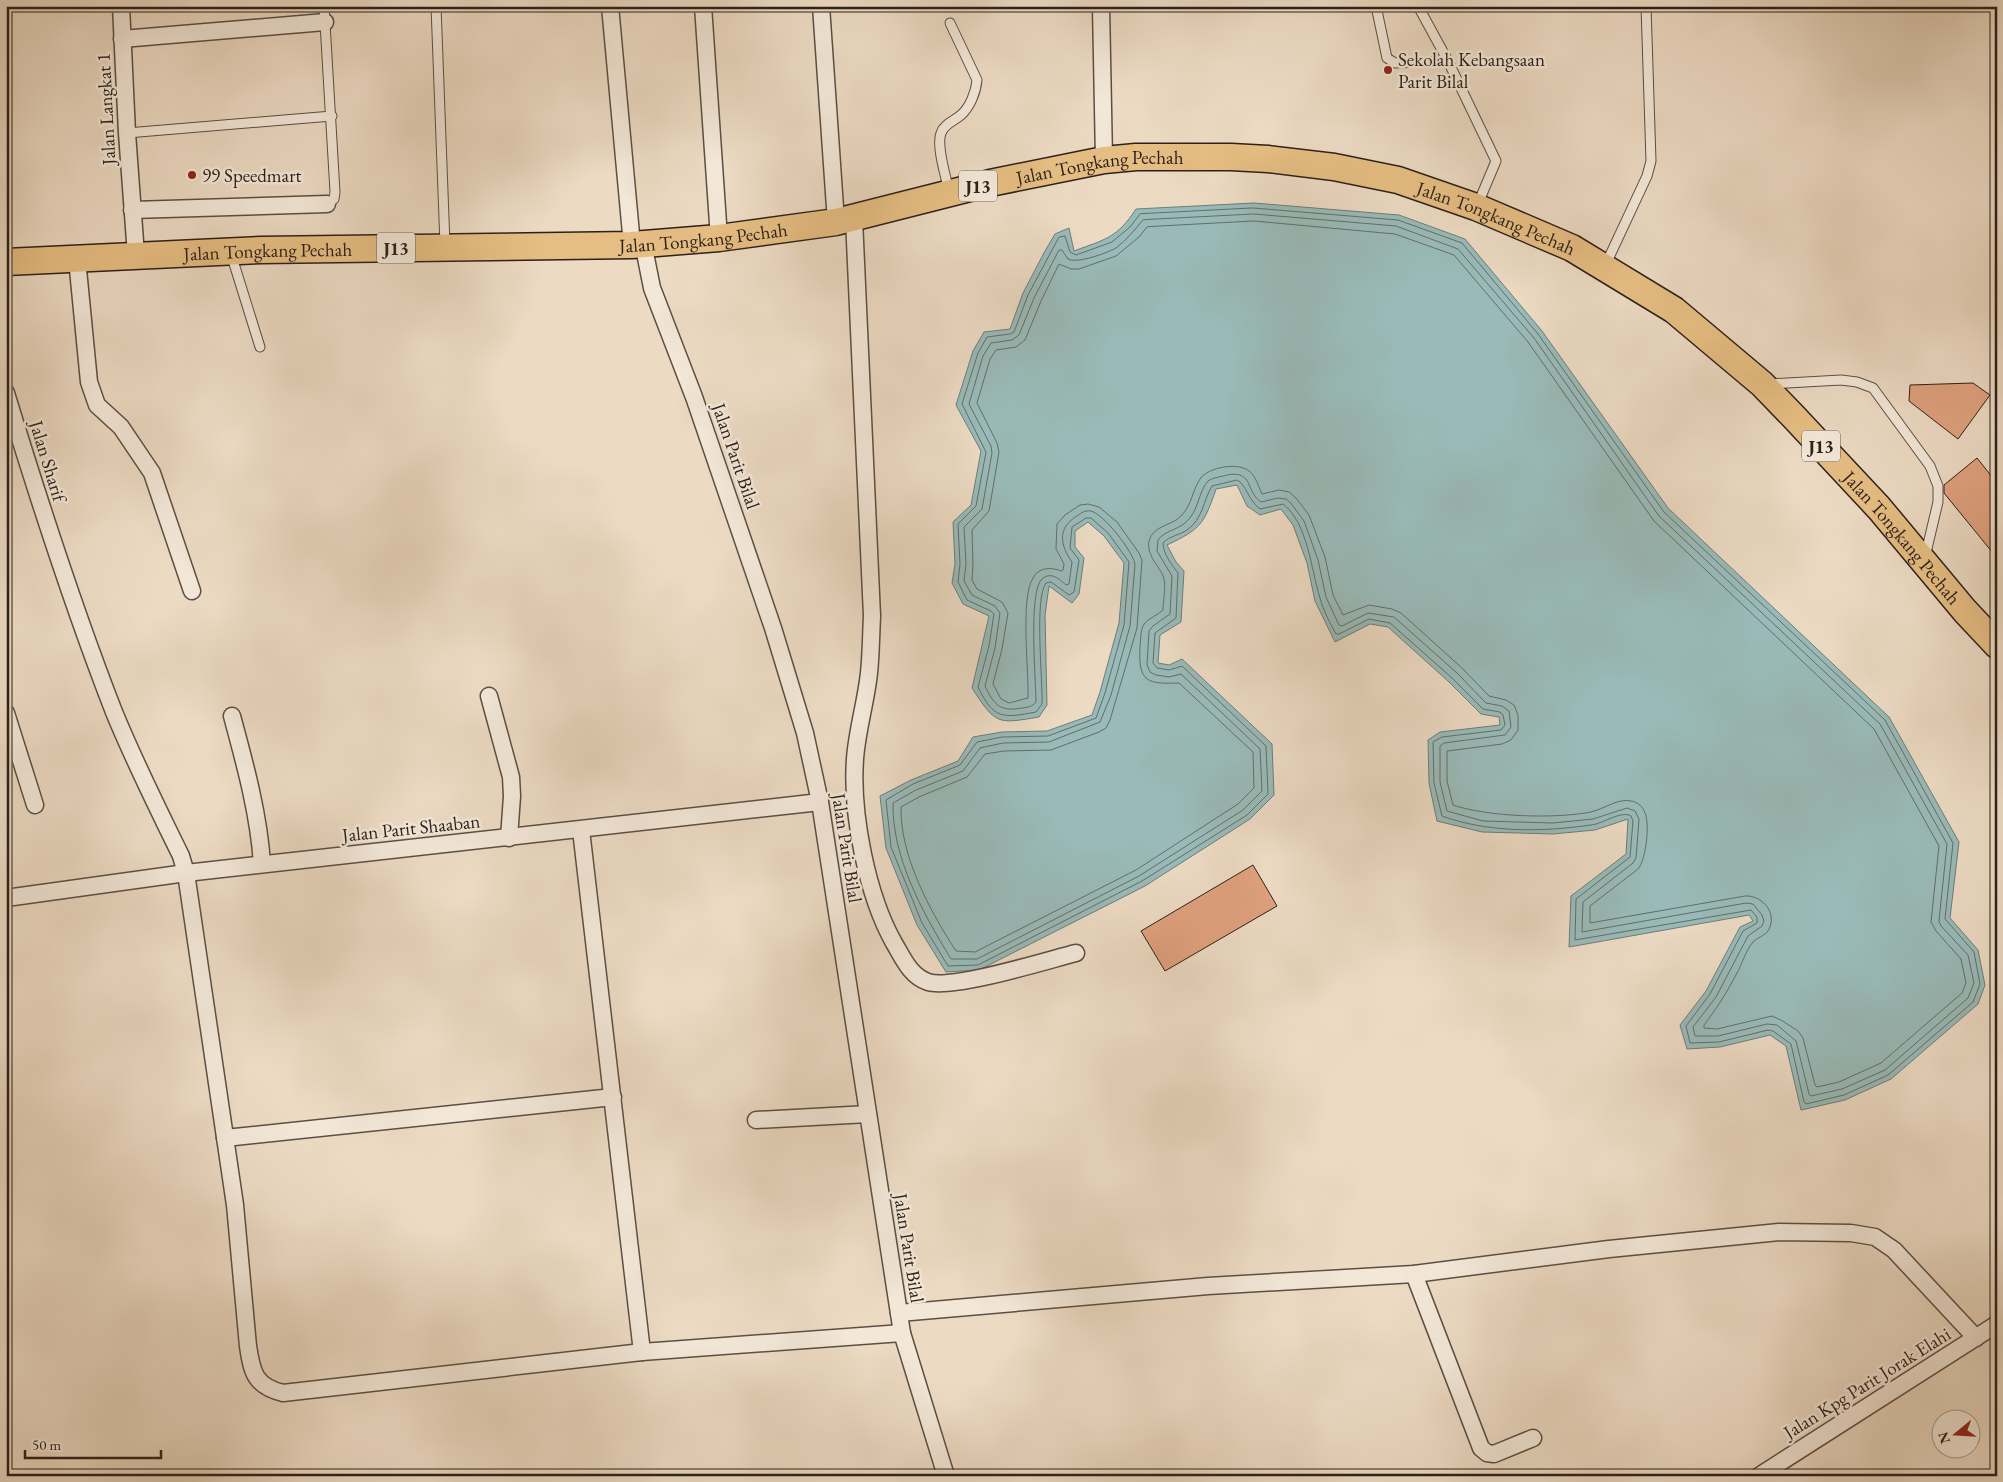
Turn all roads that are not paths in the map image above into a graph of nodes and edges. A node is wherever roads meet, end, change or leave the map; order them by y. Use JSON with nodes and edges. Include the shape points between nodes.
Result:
{"nodes":[{"id":1,"x":121,"y":6,"type":"edge"},
{"id":2,"x":436,"y":6,"type":"edge"},
{"id":3,"x":610,"y":6,"type":"edge"},
{"id":4,"x":702,"y":6,"type":"edge"},
{"id":5,"x":821,"y":6,"type":"edge"},
{"id":6,"x":1101,"y":6,"type":"edge"},
{"id":7,"x":1376,"y":6,"type":"edge"},
{"id":8,"x":1418,"y":6,"type":"edge"},
{"id":9,"x":1646,"y":6,"type":"edge"},
{"id":10,"x":324,"y":14,"type":"edge"},
{"id":11,"x":950,"y":23,"type":"dead end"},
{"id":12,"x":122,"y":38,"type":"junction"},
{"id":13,"x":1448,"y":61,"type":"junction"},
{"id":14,"x":332,"y":116,"type":"junction"},
{"id":15,"x":127,"y":133,"type":"junction"},
{"id":16,"x":1104,"y":160,"type":"junction"},
{"id":17,"x":949,"y":194,"type":"junction"},
{"id":18,"x":327,"y":204,"type":"joint"},
{"id":19,"x":1476,"y":207,"type":"junction"},
{"id":20,"x":132,"y":213,"type":"junction"},
{"id":21,"x":845,"y":220,"type":"junction"},
{"id":22,"x":719,"y":238,"type":"junction"},
{"id":23,"x":135,"y":244,"type":"junction"},
{"id":24,"x":637,"y":244,"type":"junction"},
{"id":25,"x":445,"y":248,"type":"junction"},
{"id":26,"x":230,"y":252,"type":"junction"},
{"id":27,"x":77,"y":259,"type":"junction"},
{"id":28,"x":6,"y":262,"type":"edge"},
{"id":29,"x":1605,"y":267,"type":"junction"},
{"id":30,"x":260,"y":347,"type":"dead end"},
{"id":31,"x":1762,"y":384,"type":"junction"},
{"id":32,"x":6,"y":393,"type":"edge"},
{"id":33,"x":1924,"y":562,"type":"junction"},
{"id":34,"x":192,"y":591,"type":"dead end"},
{"id":35,"x":1997,"y":645,"type":"edge"},
{"id":36,"x":489,"y":696,"type":"dead end"},
{"id":37,"x":6,"y":714,"type":"edge"},
{"id":38,"x":232,"y":716,"type":"dead end"},
{"id":39,"x":820,"y":802,"type":"junction"},
{"id":40,"x":35,"y":805,"type":"dead end"},
{"id":41,"x":510,"y":829,"type":"junction"},
{"id":42,"x":581,"y":830,"type":"junction"},
{"id":43,"x":262,"y":855,"type":"junction"},
{"id":44,"x":183,"y":864,"type":"junction"},
{"id":45,"x":6,"y":898,"type":"edge"},
{"id":46,"x":1076,"y":953,"type":"dead end"},
{"id":47,"x":613,"y":1097,"type":"junction"},
{"id":48,"x":868,"y":1114,"type":"junction"},
{"id":49,"x":756,"y":1120,"type":"dead end"},
{"id":50,"x":225,"y":1138,"type":"junction"},
{"id":51,"x":1414,"y":1274,"type":"junction"},
{"id":52,"x":899,"y":1312,"type":"junction"},
{"id":53,"x":1997,"y":1324,"type":"edge"},
{"id":54,"x":902,"y":1333,"type":"junction"},
{"id":55,"x":1976,"y":1338,"type":"junction"},
{"id":56,"x":642,"y":1352,"type":"junction"},
{"id":57,"x":1533,"y":1438,"type":"dead end"},
{"id":58,"x":946,"y":1476,"type":"edge"},
{"id":59,"x":1759,"y":1476,"type":"edge"}],
"edges":[{"from":1,"to":12,"type":"street","name":"Jalan Langkat 1"},
{"from":2,"to":25,"type":"lane"},
{"from":3,"to":24,"type":"street","name":"Jalan Parit Bilal"},
{"from":4,"to":22,"type":"street"},
{"from":5,"to":21,"type":"street"},
{"from":6,"to":16,"type":"street"},
{"from":7,"to":13,"type":"lane","via":[[1387,58],[1395,63]]},
{"from":8,"to":13,"type":"lane"},
{"from":9,"to":29,"type":"lane","via":[[1650,161],[1647,176]]},
{"from":10,"to":12,"type":"street"},
{"from":10,"to":14,"type":"lane"},
{"from":11,"to":17,"type":"lane","via":[[977,80],[977,89],[966,110],[941,132],[939,142]]},
{"from":12,"to":15,"type":"street","name":"Jalan Langkat 1"},
{"from":13,"to":19,"type":"lane","via":[[1496,161]]},
{"from":14,"to":15,"type":"lane"},
{"from":14,"to":18,"type":"lane","via":[[335,192],[334,199]]},
{"from":15,"to":20,"type":"street","name":"Jalan Langkat 1"},
{"from":16,"to":17,"type":"main road","name":"Jalan Tongkang Pechah","number":"J13"},
{"from":16,"to":19,"type":"main road","name":"Jalan Tongkang Pechah","number":"J13","via":[[1196,156],[1268,158],[1398,180]]},
{"from":17,"to":21,"type":"main road","name":"Jalan Tongkang Pechah","number":"J13"},
{"from":18,"to":20,"type":"street"},
{"from":19,"to":29,"type":"main road","name":"Jalan Tongkang Pechah","number":"J13","via":[[1572,248]]},
{"from":20,"to":23,"type":"street","name":"Jalan Langkat 1"},
{"from":21,"to":22,"type":"main road","name":"Jalan Tongkang Pechah","number":"J13"},
{"from":21,"to":46,"type":"street","via":[[872,616],[869,673],[855,758],[855,798],[862,849],[872,885],[886,929],[909,970],[928,982],[960,982]]},
{"from":22,"to":24,"type":"main road","name":"Jalan Tongkang Pechah","number":"J13"},
{"from":23,"to":26,"type":"main road","name":"Jalan Tongkang Pechah","number":"J13"},
{"from":23,"to":27,"type":"main road","name":"Jalan Tongkang Pechah","number":"J13"},
{"from":24,"to":25,"type":"main road","name":"Jalan Tongkang Pechah","number":"J13"},
{"from":24,"to":39,"type":"street","name":"Jalan Parit Bilal","via":[[774,628],[805,733]]},
{"from":25,"to":26,"type":"main road","name":"Jalan Tongkang Pechah","number":"J13"},
{"from":26,"to":30,"type":"lane"},
{"from":27,"to":28,"type":"main road","name":"Jalan Tongkang Pechah","number":"J13"},
{"from":27,"to":34,"type":"street","via":[[89,382],[97,405],[121,426],[152,473]]},
{"from":29,"to":31,"type":"main road","name":"Jalan Tongkang Pechah","number":"J13","via":[[1674,310]]},
{"from":31,"to":33,"type":"main road","name":"Jalan Tongkang Pechah","number":"J13"},
{"from":31,"to":33,"type":"lane","via":[[1841,380],[1873,388],[1930,466],[1938,486],[1938,502]]},
{"from":32,"to":44,"type":"street","name":"Jalan Sharif","via":[[79,620],[115,714]]},
{"from":33,"to":35,"type":"main road","name":"Jalan Tongkang Pechah","number":"J13"},
{"from":36,"to":41,"type":"street","via":[[511,777]]},
{"from":37,"to":40,"type":"street"},
{"from":38,"to":43,"type":"street"},
{"from":39,"to":42,"type":"street","name":"Jalan Parit Shaaban"},
{"from":39,"to":48,"type":"street","name":"Jalan Parit Bilal"},
{"from":41,"to":42,"type":"street","name":"Jalan Parit Shaaban"},
{"from":41,"to":43,"type":"street","name":"Jalan Parit Shaaban"},
{"from":42,"to":47,"type":"street"},
{"from":43,"to":44,"type":"street","name":"Jalan Parit Shaaban"},
{"from":44,"to":45,"type":"street","name":"Jalan Parit Shaaban"},
{"from":44,"to":50,"type":"street","name":"Jalan Sharif"},
{"from":47,"to":50,"type":"street"},
{"from":47,"to":56,"type":"street"},
{"from":48,"to":49,"type":"street"},
{"from":48,"to":52,"type":"street","name":"Jalan Parit Bilal"},
{"from":50,"to":56,"type":"street","name":"Jalan Sharif","via":[[251,1366],[259,1382],[269,1390],[283,1393]]},
{"from":51,"to":52,"type":"street","via":[[1208,1286]]},
{"from":51,"to":55,"type":"street","via":[[1770,1233],[1851,1233],[1875,1237],[1894,1250]]},
{"from":51,"to":57,"type":"street","via":[[1481,1448],[1494,1454]]},
{"from":52,"to":54,"type":"street","name":"Jalan Parit Bilal"},
{"from":53,"to":55,"type":"street","name":"Jalan Kpg Parit Jorak Elahi"},
{"from":54,"to":56,"type":"street","name":"Jalan Sharif"},
{"from":54,"to":58,"type":"street","name":"Jalan Parit Bilal"},
{"from":55,"to":59,"type":"street","name":"Jalan Kpg Parit Jorak Elahi"}]}
